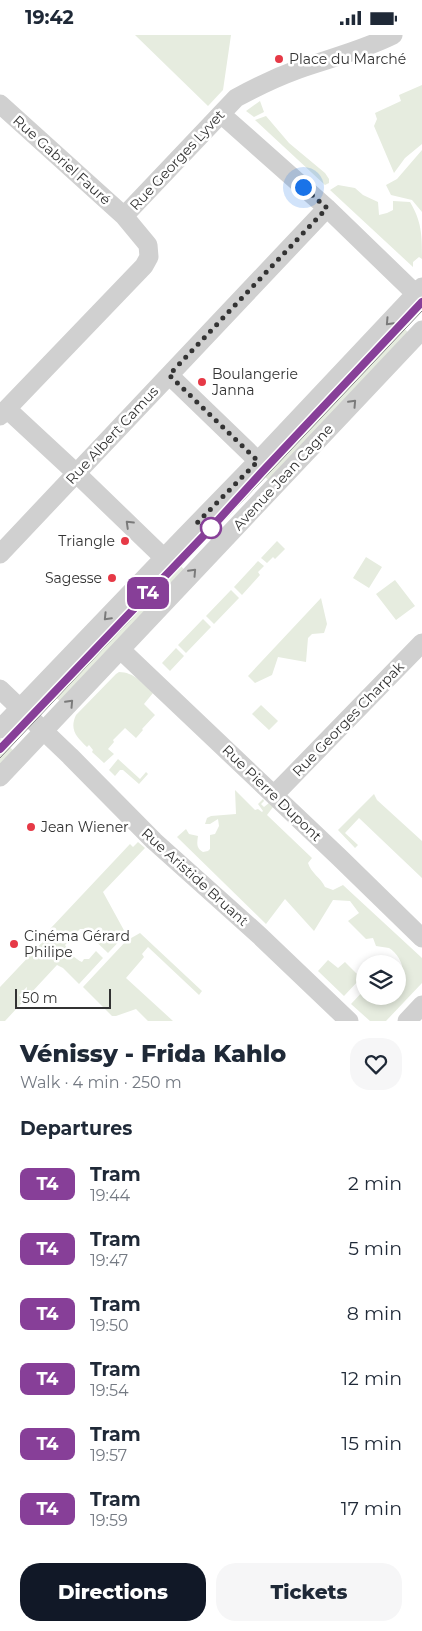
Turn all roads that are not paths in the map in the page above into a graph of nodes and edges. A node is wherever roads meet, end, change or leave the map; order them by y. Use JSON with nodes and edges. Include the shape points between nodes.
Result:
{"nodes":[{"id":1,"x":394,"y":35,"type":"edge"},
{"id":2,"x":0,"y":105,"type":"edge"},
{"id":3,"x":221,"y":114,"type":"junction"},
{"id":4,"x":327,"y":208,"type":"junction"},
{"id":5,"x":124,"y":216,"type":"junction"},
{"id":6,"x":420,"y":293,"type":"edge"},
{"id":7,"x":422,"y":330,"type":"edge"},
{"id":8,"x":169,"y":375,"type":"junction"},
{"id":9,"x":4,"y":413,"type":"edge"},
{"id":10,"x":258,"y":461,"type":"junction"},
{"id":11,"x":76,"y":473,"type":"junction"},
{"id":12,"x":0,"y":554,"type":"edge"},
{"id":13,"x":164,"y":558,"type":"junction"},
{"id":14,"x":121,"y":650,"type":"junction"},
{"id":15,"x":420,"y":650,"type":"edge"},
{"id":16,"x":0,"y":689,"type":"edge"},
{"id":17,"x":20,"y":708,"type":"junction"},
{"id":18,"x":0,"y":729,"type":"edge"},
{"id":19,"x":44,"y":731,"type":"junction"},
{"id":20,"x":0,"y":777,"type":"edge"},
{"id":21,"x":274,"y":795,"type":"junction"},
{"id":22,"x":422,"y":938,"type":"edge"},
{"id":23,"x":422,"y":1005,"type":"edge"},
{"id":24,"x":349,"y":1021,"type":"edge"},
{"id":25,"x":407,"y":1021,"type":"edge"}],
"edges":[{"from":1,"to":3,"type":"street","name":"Rue Georges Lyvet","via":[[257,86],[236,98]]},
{"from":2,"to":5,"type":"street","name":"Rue Gabriel Fauré"},
{"from":3,"to":4,"type":"street"},
{"from":3,"to":5,"type":"street","name":"Rue Georges Lyvet"},
{"from":4,"to":6,"type":"street"},
{"from":4,"to":8,"type":"street","name":"Rue Albert Camus"},
{"from":5,"to":9,"type":"street","name":"Rue Georges Lyvet","via":[[148,245],[149,257],[144,266]]},
{"from":6,"to":10,"type":"street","name":"Avenue Jean Cagne","one_way":true},
{"from":14,"to":7,"type":"street","name":"Avenue Jean Cagne","one_way":true},
{"from":8,"to":10,"type":"street"},
{"from":8,"to":11,"type":"street","name":"Rue Albert Camus"},
{"from":9,"to":11,"type":"street"},
{"from":10,"to":13,"type":"street","name":"Avenue Jean Cagne"},
{"from":11,"to":12,"type":"street","name":"Rue Albert Camus"},
{"from":13,"to":11,"type":"street","one_way":true},
{"from":13,"to":17,"type":"street","name":"Avenue Jean Cagne","one_way":true},
{"from":19,"to":14,"type":"street","name":"Avenue Jean Cagne","one_way":true},
{"from":14,"to":21,"type":"street","name":"Rue Pierre Dupont"},
{"from":15,"to":21,"type":"street","name":"Rue Georges Charpak"},
{"from":16,"to":17,"type":"street","name":"Rue Aristide Bruant"},
{"from":17,"to":18,"type":"street","name":"Avenue Jean Cagne"},
{"from":17,"to":19,"type":"street","name":"Rue Aristide Bruant"},
{"from":19,"to":20,"type":"street","name":"Avenue Jean Cagne"},
{"from":19,"to":24,"type":"street","name":"Rue Aristide Bruant","via":[[154,841]]},
{"from":21,"to":22,"type":"street","name":"Rue Pierre Dupont"},
{"from":23,"to":25,"type":"street"}]}
